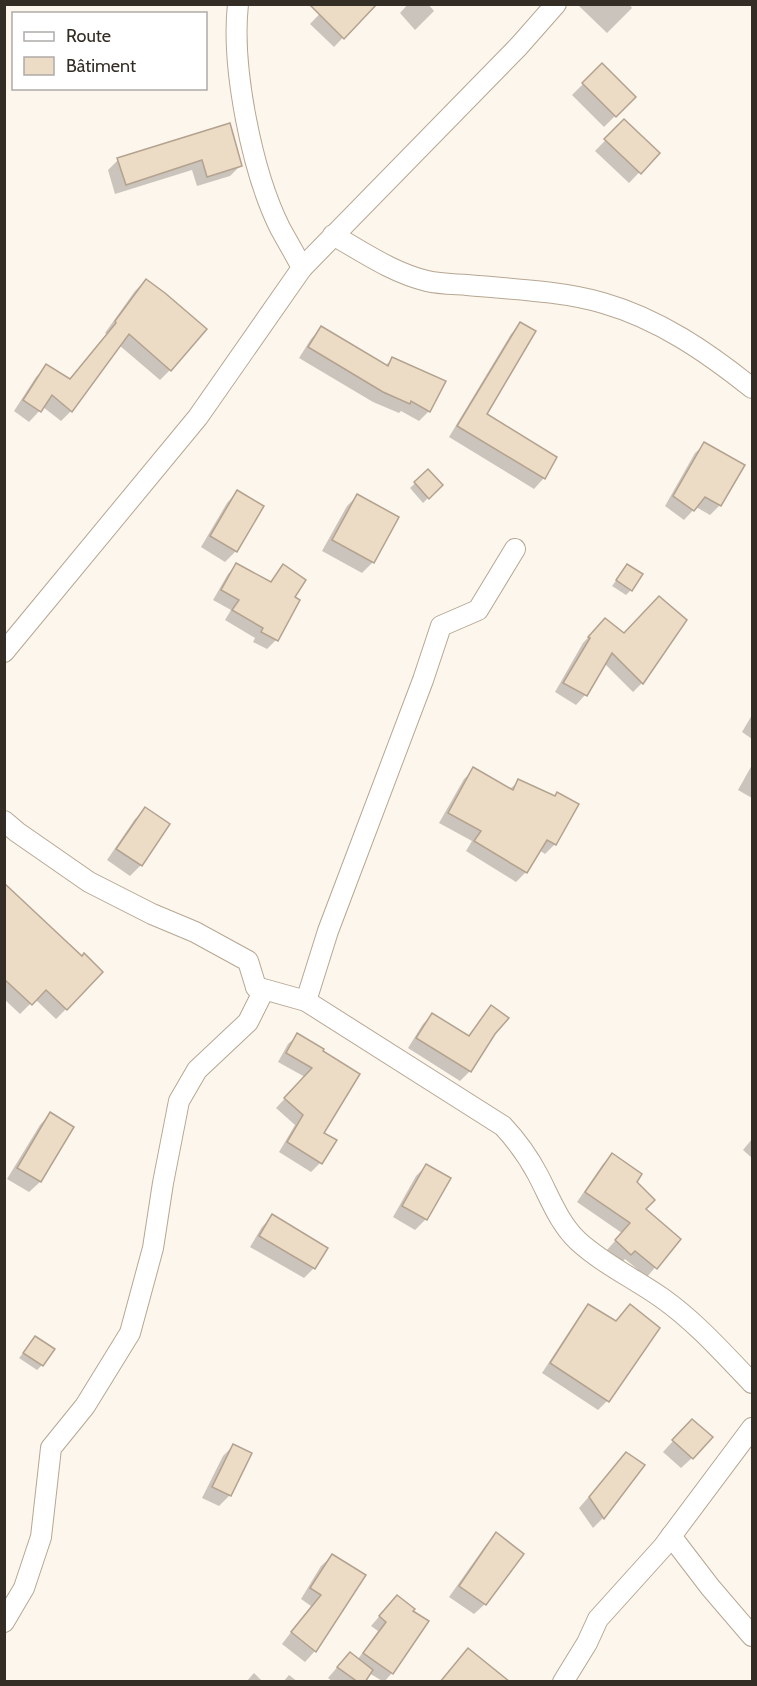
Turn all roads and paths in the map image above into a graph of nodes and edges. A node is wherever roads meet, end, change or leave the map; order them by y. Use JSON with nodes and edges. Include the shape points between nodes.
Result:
{"nodes":[{"id":1,"x":238,"y":4,"type":"edge"},
{"id":2,"x":556,"y":4,"type":"edge"},
{"id":3,"x":333,"y":235,"type":"junction"},
{"id":4,"x":302,"y":268,"type":"junction"},
{"id":5,"x":753,"y":388,"type":"edge"},
{"id":6,"x":515,"y":549,"type":"dead end"},
{"id":7,"x":4,"y":652,"type":"edge"},
{"id":8,"x":4,"y":821,"type":"edge"},
{"id":9,"x":256,"y":987,"type":"junction"},
{"id":10,"x":306,"y":1001,"type":"junction"},
{"id":11,"x":753,"y":1383,"type":"edge"},
{"id":12,"x":753,"y":1428,"type":"edge"},
{"id":13,"x":671,"y":1536,"type":"junction"},
{"id":14,"x":4,"y":1622,"type":"edge"},
{"id":15,"x":753,"y":1636,"type":"edge"},
{"id":16,"x":563,"y":1682,"type":"edge"}],
"edges":[{"from":1,"to":4,"type":"street","via":[[236,49],[260,177],[279,226]]},
{"from":2,"to":3,"type":"street"},
{"from":3,"to":4,"type":"street"},
{"from":3,"to":5,"type":"street","via":[[402,273],[429,282],[602,302],[646,318],[686,340]]},
{"from":4,"to":7,"type":"street","via":[[198,417]]},
{"from":6,"to":10,"type":"street","via":[[478,610],[441,626]]},
{"from":8,"to":9,"type":"street","via":[[89,882],[248,961]]},
{"from":9,"to":10,"type":"street"},
{"from":9,"to":14,"type":"street","via":[[264,990],[248,1022],[197,1070],[179,1101],[153,1248],[130,1333],[85,1406],[51,1448],[41,1537],[24,1588]]},
{"from":10,"to":11,"type":"street","via":[[503,1126],[519,1143],[568,1230],[691,1321]]},
{"from":12,"to":13,"type":"street"},
{"from":13,"to":15,"type":"street"},
{"from":13,"to":16,"type":"street","via":[[598,1619]]}]}
